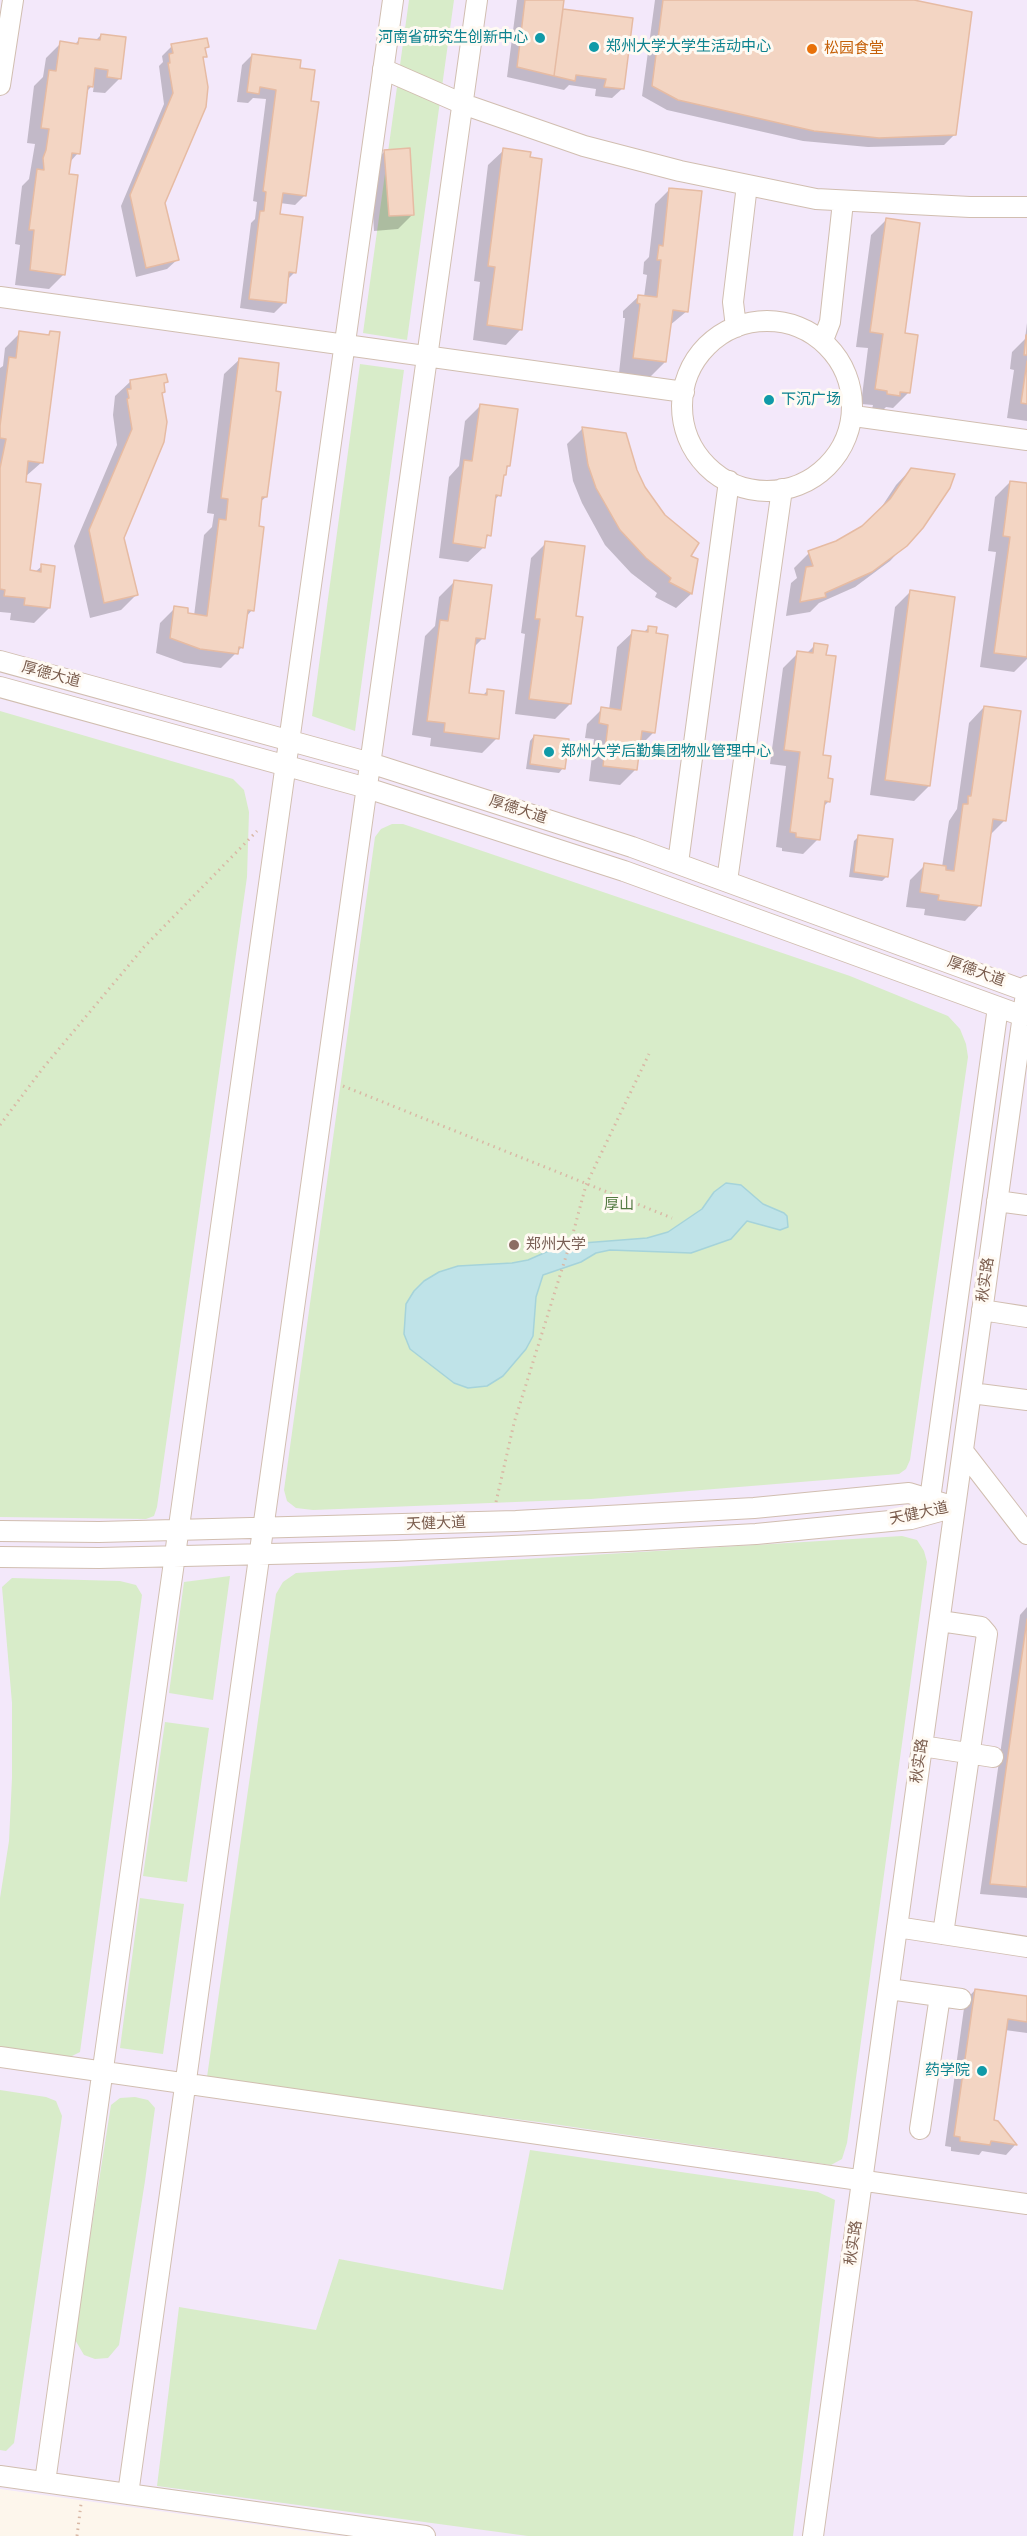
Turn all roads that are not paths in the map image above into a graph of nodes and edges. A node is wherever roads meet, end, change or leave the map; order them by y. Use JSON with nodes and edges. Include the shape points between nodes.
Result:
{"nodes":[{"id":1,"x":13,"y":0,"type":"edge"},
{"id":2,"x":393,"y":0,"type":"edge"},
{"id":3,"x":477,"y":0,"type":"edge"},
{"id":4,"x":383,"y":69,"type":"junction"},
{"id":5,"x":0,"y":85,"type":"edge"},
{"id":6,"x":463,"y":104,"type":"junction"},
{"id":7,"x":747,"y":185,"type":"junction"},
{"id":8,"x":843,"y":202,"type":"junction"},
{"id":9,"x":1027,"y":207,"type":"edge"},
{"id":10,"x":0,"y":297,"type":"edge"},
{"id":11,"x":736,"y":327,"type":"junction"},
{"id":12,"x":823,"y":340,"type":"junction"},
{"id":13,"x":344,"y":344,"type":"junction"},
{"id":14,"x":428,"y":356,"type":"junction"},
{"id":15,"x":684,"y":392,"type":"junction"},
{"id":16,"x":854,"y":416,"type":"junction"},
{"id":17,"x":1027,"y":440,"type":"edge"},
{"id":18,"x":729,"y":481,"type":"junction"},
{"id":19,"x":782,"y":489,"type":"junction"},
{"id":20,"x":0,"y":661,"type":"edge"},
{"id":21,"x":0,"y":687,"type":"edge"},
{"id":22,"x":289,"y":741,"type":"junction"},
{"id":23,"x":370,"y":763,"type":"junction"},
{"id":24,"x":285,"y":766,"type":"junction"},
{"id":25,"x":367,"y":788,"type":"junction"},
{"id":26,"x":678,"y":863,"type":"junction"},
{"id":27,"x":727,"y":881,"type":"junction"},
{"id":28,"x":1027,"y":988,"type":"edge"},
{"id":29,"x":998,"y":1007,"type":"junction"},
{"id":30,"x":1023,"y":1016,"type":"junction"},
{"id":31,"x":997,"y":1201,"type":"junction"},
{"id":32,"x":1027,"y":1206,"type":"edge"},
{"id":33,"x":982,"y":1311,"type":"junction"},
{"id":34,"x":1027,"y":1317,"type":"edge"},
{"id":35,"x":971,"y":1393,"type":"junction"},
{"id":36,"x":1027,"y":1400,"type":"edge"},
{"id":37,"x":963,"y":1451,"type":"junction"},
{"id":38,"x":930,"y":1499,"type":"junction"},
{"id":39,"x":955,"y":1507,"type":"junction"},
{"id":40,"x":263,"y":1528,"type":"junction"},
{"id":41,"x":178,"y":1530,"type":"junction"},
{"id":42,"x":0,"y":1531,"type":"edge"},
{"id":43,"x":1027,"y":1534,"type":"edge"},
{"id":44,"x":260,"y":1555,"type":"junction"},
{"id":45,"x":175,"y":1556,"type":"junction"},
{"id":46,"x":0,"y":1557,"type":"edge"},
{"id":47,"x":940,"y":1621,"type":"junction"},
{"id":48,"x":922,"y":1746,"type":"junction"},
{"id":49,"x":970,"y":1754,"type":"junction"},
{"id":50,"x":993,"y":1757,"type":"dead end"},
{"id":51,"x":897,"y":1927,"type":"junction"},
{"id":52,"x":943,"y":1934,"type":"junction"},
{"id":53,"x":1027,"y":1947,"type":"edge"},
{"id":54,"x":889,"y":1989,"type":"junction"},
{"id":55,"x":940,"y":1996,"type":"junction"},
{"id":56,"x":961,"y":1999,"type":"dead end"},
{"id":57,"x":0,"y":2057,"type":"edge"},
{"id":58,"x":102,"y":2071,"type":"junction"},
{"id":59,"x":185,"y":2084,"type":"junction"},
{"id":60,"x":920,"y":2129,"type":"dead end"},
{"id":61,"x":862,"y":2181,"type":"junction"},
{"id":62,"x":1027,"y":2205,"type":"edge"},
{"id":63,"x":0,"y":2476,"type":"edge"},
{"id":64,"x":45,"y":2482,"type":"junction"},
{"id":65,"x":128,"y":2494,"type":"junction"},
{"id":66,"x":425,"y":2536,"type":"edge"},
{"id":67,"x":813,"y":2536,"type":"edge"}],
"edges":[{"from":1,"to":5,"type":"lane"},
{"from":2,"to":4,"type":"lane"},
{"from":3,"to":6,"type":"lane"},
{"from":4,"to":6,"type":"lane"},
{"from":4,"to":13,"type":"lane"},
{"from":6,"to":7,"type":"lane","via":[[584,146]]},
{"from":6,"to":14,"type":"lane"},
{"from":7,"to":8,"type":"lane"},
{"from":7,"to":11,"type":"lane","via":[[734,302]]},
{"from":8,"to":9,"type":"lane"},
{"from":8,"to":12,"type":"lane","via":[[830,322]]},
{"from":10,"to":13,"type":"lane"},
{"from":11,"to":12,"type":"lane","via":[[755,321],[787,323]]},
{"from":11,"to":15,"type":"lane","via":[[701,352]]},
{"from":12,"to":16,"type":"lane","via":[[846,373]]},
{"from":13,"to":14,"type":"lane"},
{"from":13,"to":22,"type":"lane"},
{"from":14,"to":15,"type":"lane"},
{"from":14,"to":23,"type":"lane"},
{"from":15,"to":18,"type":"lane","via":[[682,412],[691,442],[709,468]]},
{"from":16,"to":17,"type":"lane"},
{"from":16,"to":19,"type":"lane","via":[[830,462],[808,482]]},
{"from":18,"to":19,"type":"lane","via":[[764,491]]},
{"from":18,"to":26,"type":"lane"},
{"from":19,"to":27,"type":"lane"},
{"from":20,"to":22,"type":"lane","name":"厚德大道"},
{"from":21,"to":24,"type":"lane","name":"厚德大道"},
{"from":22,"to":23,"type":"lane","name":"厚德大道"},
{"from":22,"to":24,"type":"lane"},
{"from":23,"to":25,"type":"lane"},
{"from":23,"to":26,"type":"lane","name":"厚德大道"},
{"from":24,"to":25,"type":"lane","name":"厚德大道"},
{"from":24,"to":41,"type":"lane"},
{"from":25,"to":29,"type":"lane","name":"厚德大道","via":[[624,871]]},
{"from":25,"to":40,"type":"lane"},
{"from":26,"to":27,"type":"lane","name":"厚德大道"},
{"from":27,"to":28,"type":"lane","name":"厚德大道"},
{"from":28,"to":30,"type":"lane","name":"秋实路"},
{"from":29,"to":30,"type":"lane","name":"厚德大道"},
{"from":29,"to":38,"type":"lane"},
{"from":30,"to":31,"type":"lane","name":"秋实路"},
{"from":31,"to":32,"type":"lane"},
{"from":31,"to":33,"type":"lane","name":"秋实路"},
{"from":33,"to":34,"type":"lane"},
{"from":33,"to":35,"type":"lane","name":"秋实路"},
{"from":35,"to":36,"type":"lane"},
{"from":35,"to":37,"type":"lane","name":"秋实路"},
{"from":37,"to":39,"type":"lane","name":"秋实路"},
{"from":37,"to":43,"type":"lane"},
{"from":38,"to":39,"type":"lane","name":"天健大道"},
{"from":38,"to":40,"type":"lane","name":"天健大道","via":[[909,1493],[754,1508],[492,1522]]},
{"from":39,"to":44,"type":"lane","name":"天健大道","via":[[911,1519],[756,1534]]},
{"from":39,"to":47,"type":"lane","name":"秋实路"},
{"from":40,"to":41,"type":"lane","name":"天健大道"},
{"from":40,"to":44,"type":"lane"},
{"from":41,"to":42,"type":"lane","name":"天健大道"},
{"from":41,"to":45,"type":"lane"},
{"from":44,"to":45,"type":"lane","name":"天健大道"},
{"from":44,"to":59,"type":"lane"},
{"from":45,"to":46,"type":"lane","name":"天健大道"},
{"from":45,"to":58,"type":"lane"},
{"from":47,"to":48,"type":"lane","name":"秋实路"},
{"from":47,"to":49,"type":"lane","via":[[981,1627],[987,1634]]},
{"from":48,"to":49,"type":"lane"},
{"from":48,"to":51,"type":"lane","name":"秋实路"},
{"from":49,"to":50,"type":"lane"},
{"from":49,"to":52,"type":"lane"},
{"from":51,"to":52,"type":"lane"},
{"from":51,"to":54,"type":"lane","name":"秋实路"},
{"from":52,"to":53,"type":"lane"},
{"from":54,"to":55,"type":"lane"},
{"from":54,"to":61,"type":"lane","name":"秋实路"},
{"from":55,"to":56,"type":"lane"},
{"from":55,"to":60,"type":"lane"},
{"from":57,"to":58,"type":"lane"},
{"from":58,"to":59,"type":"lane"},
{"from":58,"to":64,"type":"lane"},
{"from":59,"to":61,"type":"lane"},
{"from":59,"to":65,"type":"lane"},
{"from":61,"to":62,"type":"lane"},
{"from":61,"to":67,"type":"lane","name":"秋实路"},
{"from":63,"to":64,"type":"lane"},
{"from":64,"to":65,"type":"lane"},
{"from":65,"to":66,"type":"lane"}]}
